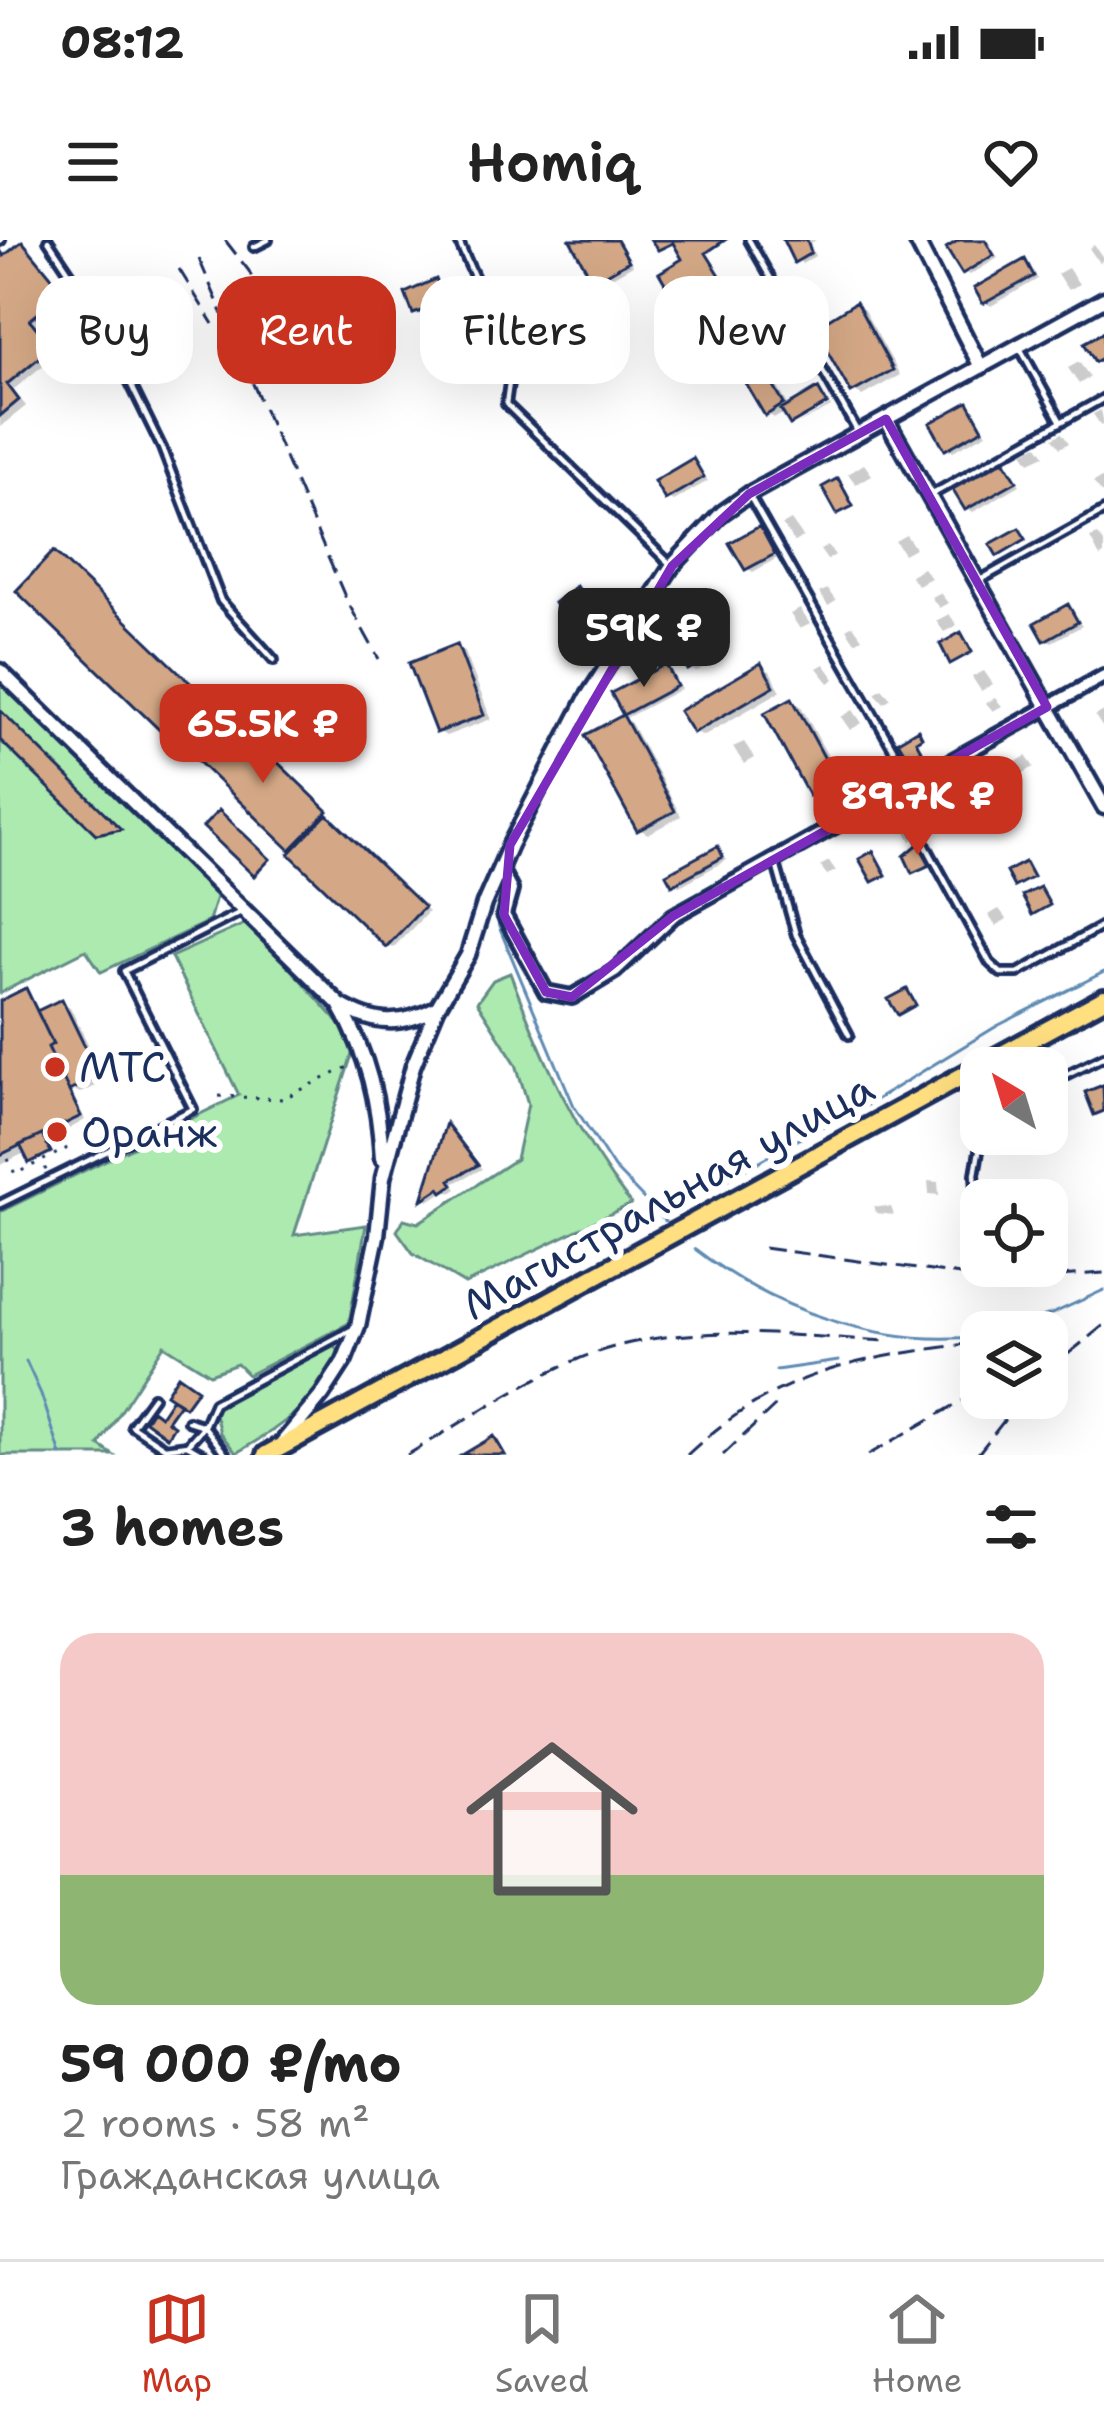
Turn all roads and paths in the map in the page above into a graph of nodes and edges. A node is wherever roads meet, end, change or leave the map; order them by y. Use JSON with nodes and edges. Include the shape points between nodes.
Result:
{"nodes":[{"id":1,"x":48,"y":240,"type":"edge"},
{"id":2,"x":268,"y":240,"type":"edge"},
{"id":3,"x":458,"y":240,"type":"edge"},
{"id":4,"x":749,"y":240,"type":"edge"},
{"id":5,"x":920,"y":241,"type":"edge"},
{"id":6,"x":254,"y":247,"type":"dead end"},
{"id":7,"x":1104,"y":299,"type":"edge"},
{"id":8,"x":1019,"y":346,"type":"junction"},
{"id":9,"x":981,"y":367,"type":"junction"},
{"id":10,"x":1104,"y":398,"type":"edge"},
{"id":11,"x":886,"y":419,"type":"junction"},
{"id":12,"x":1061,"y":422,"type":"junction"},
{"id":13,"x":859,"y":434,"type":"junction"},
{"id":14,"x":749,"y":494,"type":"junction"},
{"id":15,"x":929,"y":496,"type":"junction"},
{"id":16,"x":1104,"y":511,"type":"edge"},
{"id":17,"x":672,"y":566,"type":"junction"},
{"id":18,"x":977,"y":582,"type":"junction"},
{"id":19,"x":274,"y":660,"type":"dead end"},
{"id":20,"x":0,"y":671,"type":"edge"},
{"id":21,"x":1104,"y":676,"type":"edge"},
{"id":22,"x":1047,"y":707,"type":"junction"},
{"id":23,"x":912,"y":782,"type":"junction"},
{"id":24,"x":896,"y":791,"type":"junction"},
{"id":25,"x":1104,"y":807,"type":"edge"},
{"id":26,"x":775,"y":858,"type":"junction"},
{"id":27,"x":500,"y":869,"type":"junction"},
{"id":28,"x":247,"y":909,"type":"junction"},
{"id":29,"x":1104,"y":925,"type":"edge"},
{"id":30,"x":1104,"y":998,"type":"edge"},
{"id":31,"x":340,"y":1005,"type":"junction"},
{"id":32,"x":437,"y":1008,"type":"junction"},
{"id":33,"x":849,"y":1034,"type":"dead end"},
{"id":34,"x":1104,"y":1056,"type":"edge"},
{"id":35,"x":366,"y":1058,"type":"junction"},
{"id":36,"x":1068,"y":1074,"type":"edge"},
{"id":37,"x":219,"y":1096,"type":"dead end"},
{"id":38,"x":59,"y":1134,"type":"dead end"},
{"id":39,"x":8,"y":1159,"type":"dead end"},
{"id":40,"x":40,"y":1159,"type":"junction"},
{"id":41,"x":383,"y":1178,"type":"junction"},
{"id":42,"x":50,"y":1179,"type":"junction"},
{"id":43,"x":0,"y":1204,"type":"edge"},
{"id":44,"x":358,"y":1327,"type":"junction"},
{"id":45,"x":152,"y":1397,"type":"dead end"},
{"id":46,"x":188,"y":1421,"type":"dead end"},
{"id":47,"x":205,"y":1426,"type":"junction"},
{"id":48,"x":299,"y":1436,"type":"junction"},
{"id":49,"x":187,"y":1445,"type":"junction"},
{"id":50,"x":272,"y":1452,"type":"edge"},
{"id":51,"x":204,"y":1455,"type":"edge"},
{"id":52,"x":226,"y":1455,"type":"edge"},
{"id":53,"x":305,"y":1455,"type":"edge"}],
"edges":[{"from":1,"to":19,"type":"lane","via":[[94,309],[162,448],[221,601]]},
{"from":2,"to":6,"type":"lane"},
{"from":3,"to":17,"type":"lane","via":[[512,362],[506,404]]},
{"from":4,"to":13,"type":"lane"},
{"from":5,"to":9,"type":"street"},
{"from":7,"to":8,"type":"street"},
{"from":8,"to":9,"type":"street"},
{"from":8,"to":12,"type":"lane"},
{"from":9,"to":11,"type":"street"},
{"from":10,"to":12,"type":"lane"},
{"from":11,"to":13,"type":"street"},
{"from":11,"to":15,"type":"street"},
{"from":12,"to":15,"type":"lane"},
{"from":13,"to":14,"type":"street"},
{"from":14,"to":17,"type":"street"},
{"from":14,"to":23,"type":"lane"},
{"from":15,"to":18,"type":"street"},
{"from":16,"to":18,"type":"lane"},
{"from":17,"to":27,"type":"street","via":[[586,699]]},
{"from":18,"to":22,"type":"street"},
{"from":20,"to":28,"type":"street"},
{"from":21,"to":22,"type":"street"},
{"from":22,"to":23,"type":"street"},
{"from":22,"to":25,"type":"street"},
{"from":23,"to":24,"type":"street"},
{"from":24,"to":26,"type":"street"},
{"from":24,"to":29,"type":"lane","via":[[1001,973],[1018,974]]},
{"from":26,"to":27,"type":"street","via":[[673,916],[615,971],[572,997],[545,992],[504,914],[511,890]]},
{"from":26,"to":33,"type":"lane","via":[[796,935]]},
{"from":27,"to":32,"type":"street","via":[[468,955]]},
{"from":28,"to":31,"type":"street"},
{"from":28,"to":42,"type":"lane","via":[[124,971],[193,1109]]},
{"from":30,"to":48,"type":"main road","name":"Магистральная улица"},
{"from":31,"to":32,"type":"street","via":[[381,1023]]},
{"from":31,"to":35,"type":"street"},
{"from":32,"to":41,"type":"street"},
{"from":34,"to":36,"type":"lane"},
{"from":35,"to":37,"type":"path","via":[[282,1099]]},
{"from":35,"to":41,"type":"street"},
{"from":38,"to":40,"type":"path","via":[[66,1149]]},
{"from":39,"to":40,"type":"path","via":[[15,1174]]},
{"from":40,"to":42,"type":"path"},
{"from":41,"to":44,"type":"street"},
{"from":42,"to":43,"type":"lane"},
{"from":44,"to":47,"type":"lane","via":[[214,1403]]},
{"from":44,"to":50,"type":"street","via":[[322,1394]]},
{"from":45,"to":49,"type":"lane","via":[[132,1426],[165,1448]]},
{"from":46,"to":47,"type":"lane"},
{"from":47,"to":49,"type":"lane"},
{"from":47,"to":52,"type":"lane"},
{"from":48,"to":50,"type":"main road","name":"Магистральная улица"},
{"from":48,"to":53,"type":"lane"},
{"from":49,"to":51,"type":"lane"}]}
